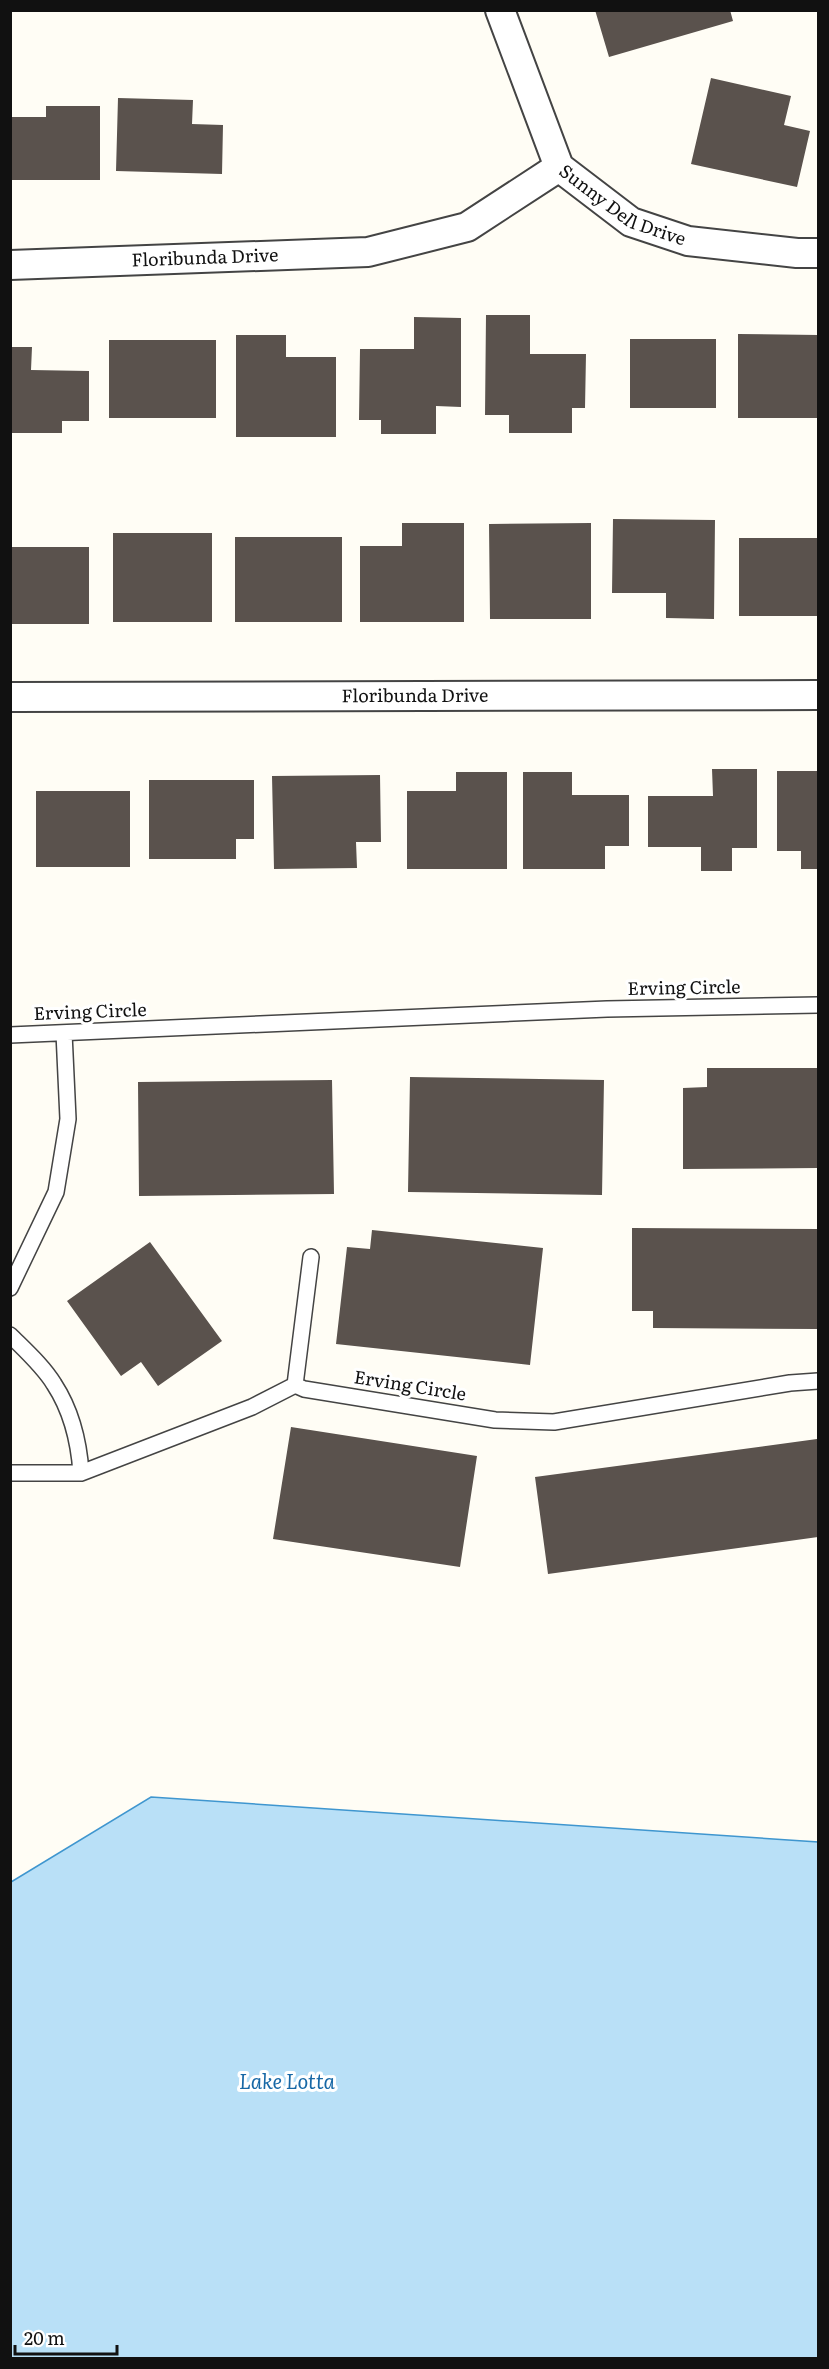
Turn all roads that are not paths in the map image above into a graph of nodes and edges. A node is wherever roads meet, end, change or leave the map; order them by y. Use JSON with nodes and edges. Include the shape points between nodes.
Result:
{"nodes":[{"id":1,"x":500,"y":10,"type":"edge"},
{"id":2,"x":559,"y":167,"type":"junction"},
{"id":3,"x":819,"y":253,"type":"edge"},
{"id":4,"x":10,"y":265,"type":"edge"},
{"id":5,"x":819,"y":695,"type":"edge"},
{"id":6,"x":10,"y":697,"type":"edge"},
{"id":7,"x":819,"y":1005,"type":"edge"},
{"id":8,"x":64,"y":1033,"type":"junction"},
{"id":9,"x":10,"y":1035,"type":"edge"},
{"id":10,"x":311,"y":1257,"type":"dead end"},
{"id":11,"x":10,"y":1288,"type":"edge"},
{"id":12,"x":10,"y":1335,"type":"edge"},
{"id":13,"x":819,"y":1381,"type":"edge"},
{"id":14,"x":295,"y":1385,"type":"junction"},
{"id":15,"x":10,"y":1473,"type":"edge"},
{"id":16,"x":81,"y":1473,"type":"junction"}],
"edges":[{"from":1,"to":2,"type":"street","name":"Sunny Dell Drive"},
{"from":2,"to":3,"type":"street","name":"Sunny Dell Drive","via":[[631,222],[688,241]]},
{"from":2,"to":4,"type":"street","name":"Floribunda Drive","via":[[467,226],[368,252]]},
{"from":5,"to":6,"type":"street","name":"Floribunda Drive"},
{"from":7,"to":8,"type":"lane","name":"Erving Circle","via":[[607,1009]]},
{"from":8,"to":9,"type":"lane","name":"Erving Circle"},
{"from":8,"to":11,"type":"lane","via":[[68,1119],[56,1192]]},
{"from":10,"to":14,"type":"lane"},
{"from":12,"to":16,"type":"lane","via":[[54,1383],[79,1447]]},
{"from":13,"to":14,"type":"lane","name":"Erving Circle","via":[[554,1422],[495,1420]]},
{"from":14,"to":16,"type":"lane","via":[[252,1407]]},
{"from":15,"to":16,"type":"lane"}]}
